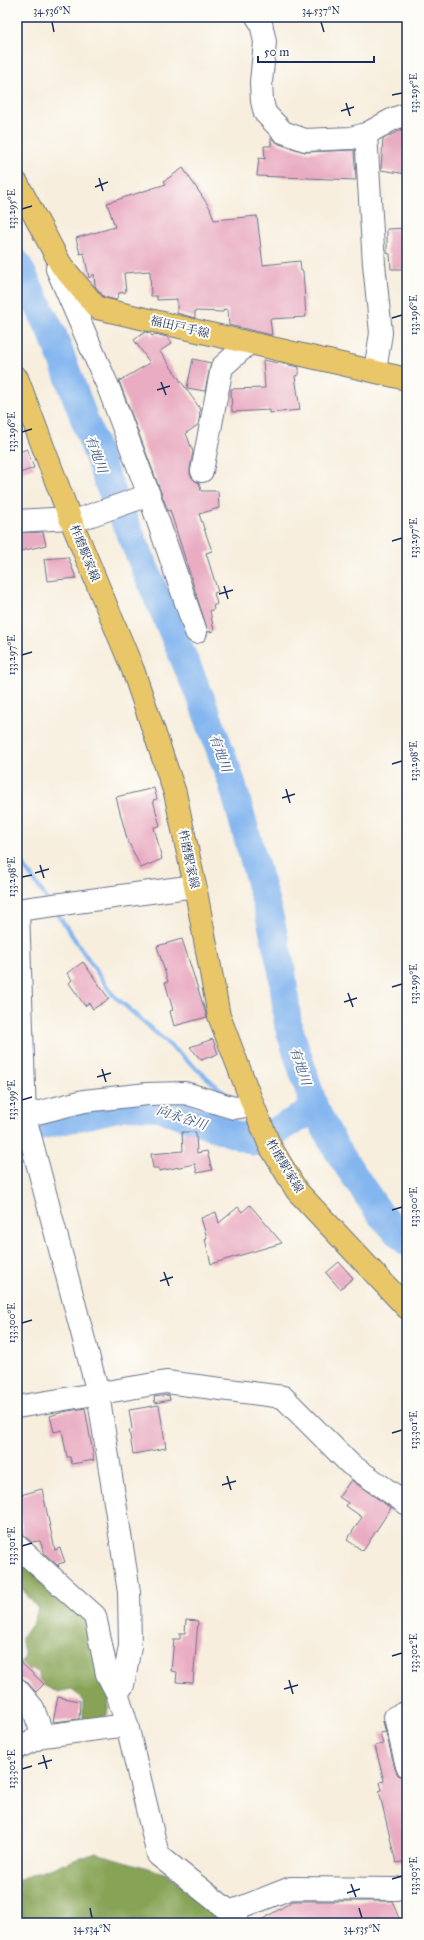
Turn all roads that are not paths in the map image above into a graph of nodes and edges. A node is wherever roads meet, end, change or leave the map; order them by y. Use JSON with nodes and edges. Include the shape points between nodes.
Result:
{"nodes":[{"id":1,"x":257,"y":17,"type":"edge"},
{"id":2,"x":407,"y":114,"type":"edge"},
{"id":3,"x":366,"y":134,"type":"junction"},
{"id":4,"x":17,"y":183,"type":"edge"},
{"id":5,"x":61,"y":265,"type":"junction"},
{"id":6,"x":227,"y":338,"type":"junction"},
{"id":7,"x":249,"y":343,"type":"junction"},
{"id":8,"x":222,"y":367,"type":"junction"},
{"id":9,"x":374,"y":371,"type":"junction"},
{"id":10,"x":17,"y":378,"type":"edge"},
{"id":11,"x":407,"y":379,"type":"edge"},
{"id":12,"x":25,"y":416,"type":"edge"},
{"id":13,"x":202,"y":471,"type":"dead end"},
{"id":14,"x":149,"y":495,"type":"junction"},
{"id":15,"x":75,"y":518,"type":"junction"},
{"id":16,"x":17,"y":521,"type":"edge"},
{"id":17,"x":196,"y":632,"type":"dead end"},
{"id":18,"x":195,"y":886,"type":"junction"},
{"id":19,"x":17,"y":910,"type":"edge"},
{"id":20,"x":253,"y":1105,"type":"junction"},
{"id":21,"x":21,"y":1118,"type":"edge"},
{"id":22,"x":407,"y":1308,"type":"edge"},
{"id":23,"x":98,"y":1393,"type":"junction"},
{"id":24,"x":17,"y":1407,"type":"edge"},
{"id":25,"x":407,"y":1503,"type":"edge"},
{"id":26,"x":17,"y":1546,"type":"edge"},
{"id":27,"x":17,"y":1689,"type":"edge"},
{"id":28,"x":117,"y":1693,"type":"junction"},
{"id":29,"x":407,"y":1712,"type":"edge"},
{"id":30,"x":127,"y":1725,"type":"junction"},
{"id":31,"x":43,"y":1736,"type":"junction"},
{"id":32,"x":17,"y":1748,"type":"edge"},
{"id":33,"x":407,"y":1766,"type":"edge"},
{"id":34,"x":403,"y":1894,"type":"edge"},
{"id":35,"x":234,"y":1917,"type":"edge"}],
"edges":[{"from":1,"to":3,"type":"street","via":[[265,42],[261,82],[265,113],[283,132],[305,140],[351,138]]},
{"from":2,"to":3,"type":"street"},
{"from":3,"to":9,"type":"street","via":[[381,333]]},
{"from":4,"to":5,"type":"main road","name":"福田戸手線"},
{"from":5,"to":6,"type":"main road","name":"福田戸手線","via":[[97,308]]},
{"from":5,"to":14,"type":"street","via":[[57,270],[110,389]]},
{"from":6,"to":7,"type":"main road","name":"福田戸手線"},
{"from":6,"to":8,"type":"street"},
{"from":7,"to":8,"type":"street"},
{"from":7,"to":9,"type":"main road","name":"福田戸手線"},
{"from":8,"to":13,"type":"street"},
{"from":9,"to":11,"type":"main road","name":"福田戸手線"},
{"from":10,"to":12,"type":"main road","name":"柞磨駅家線"},
{"from":12,"to":15,"type":"main road","name":"柞磨駅家線"},
{"from":14,"to":15,"type":"street"},
{"from":14,"to":17,"type":"street"},
{"from":15,"to":16,"type":"street"},
{"from":15,"to":18,"type":"main road","name":"柞磨駅家線","via":[[136,678],[175,793]]},
{"from":18,"to":19,"type":"street"},
{"from":18,"to":20,"type":"main road","name":"柞磨駅家線","via":[[219,1016]]},
{"from":19,"to":21,"type":"street"},
{"from":20,"to":21,"type":"street","via":[[234,1108],[185,1093],[147,1094],[84,1101]]},
{"from":20,"to":22,"type":"main road","name":"柞磨駅家線","via":[[267,1138],[297,1191]]},
{"from":21,"to":23,"type":"street","via":[[31,1140]]},
{"from":23,"to":24,"type":"street"},
{"from":23,"to":25,"type":"street","via":[[166,1382],[283,1397],[350,1464]]},
{"from":23,"to":28,"type":"street","via":[[129,1592],[130,1646],[123,1685]]},
{"from":26,"to":28,"type":"street","via":[[95,1616],[108,1674]]},
{"from":27,"to":31,"type":"street","via":[[33,1708]]},
{"from":28,"to":30,"type":"street"},
{"from":29,"to":33,"type":"street","via":[[395,1717]]},
{"from":30,"to":31,"type":"street"},
{"from":30,"to":35,"type":"street","via":[[158,1855]]},
{"from":31,"to":32,"type":"street"},
{"from":34,"to":35,"type":"street","via":[[291,1888]]}]}
